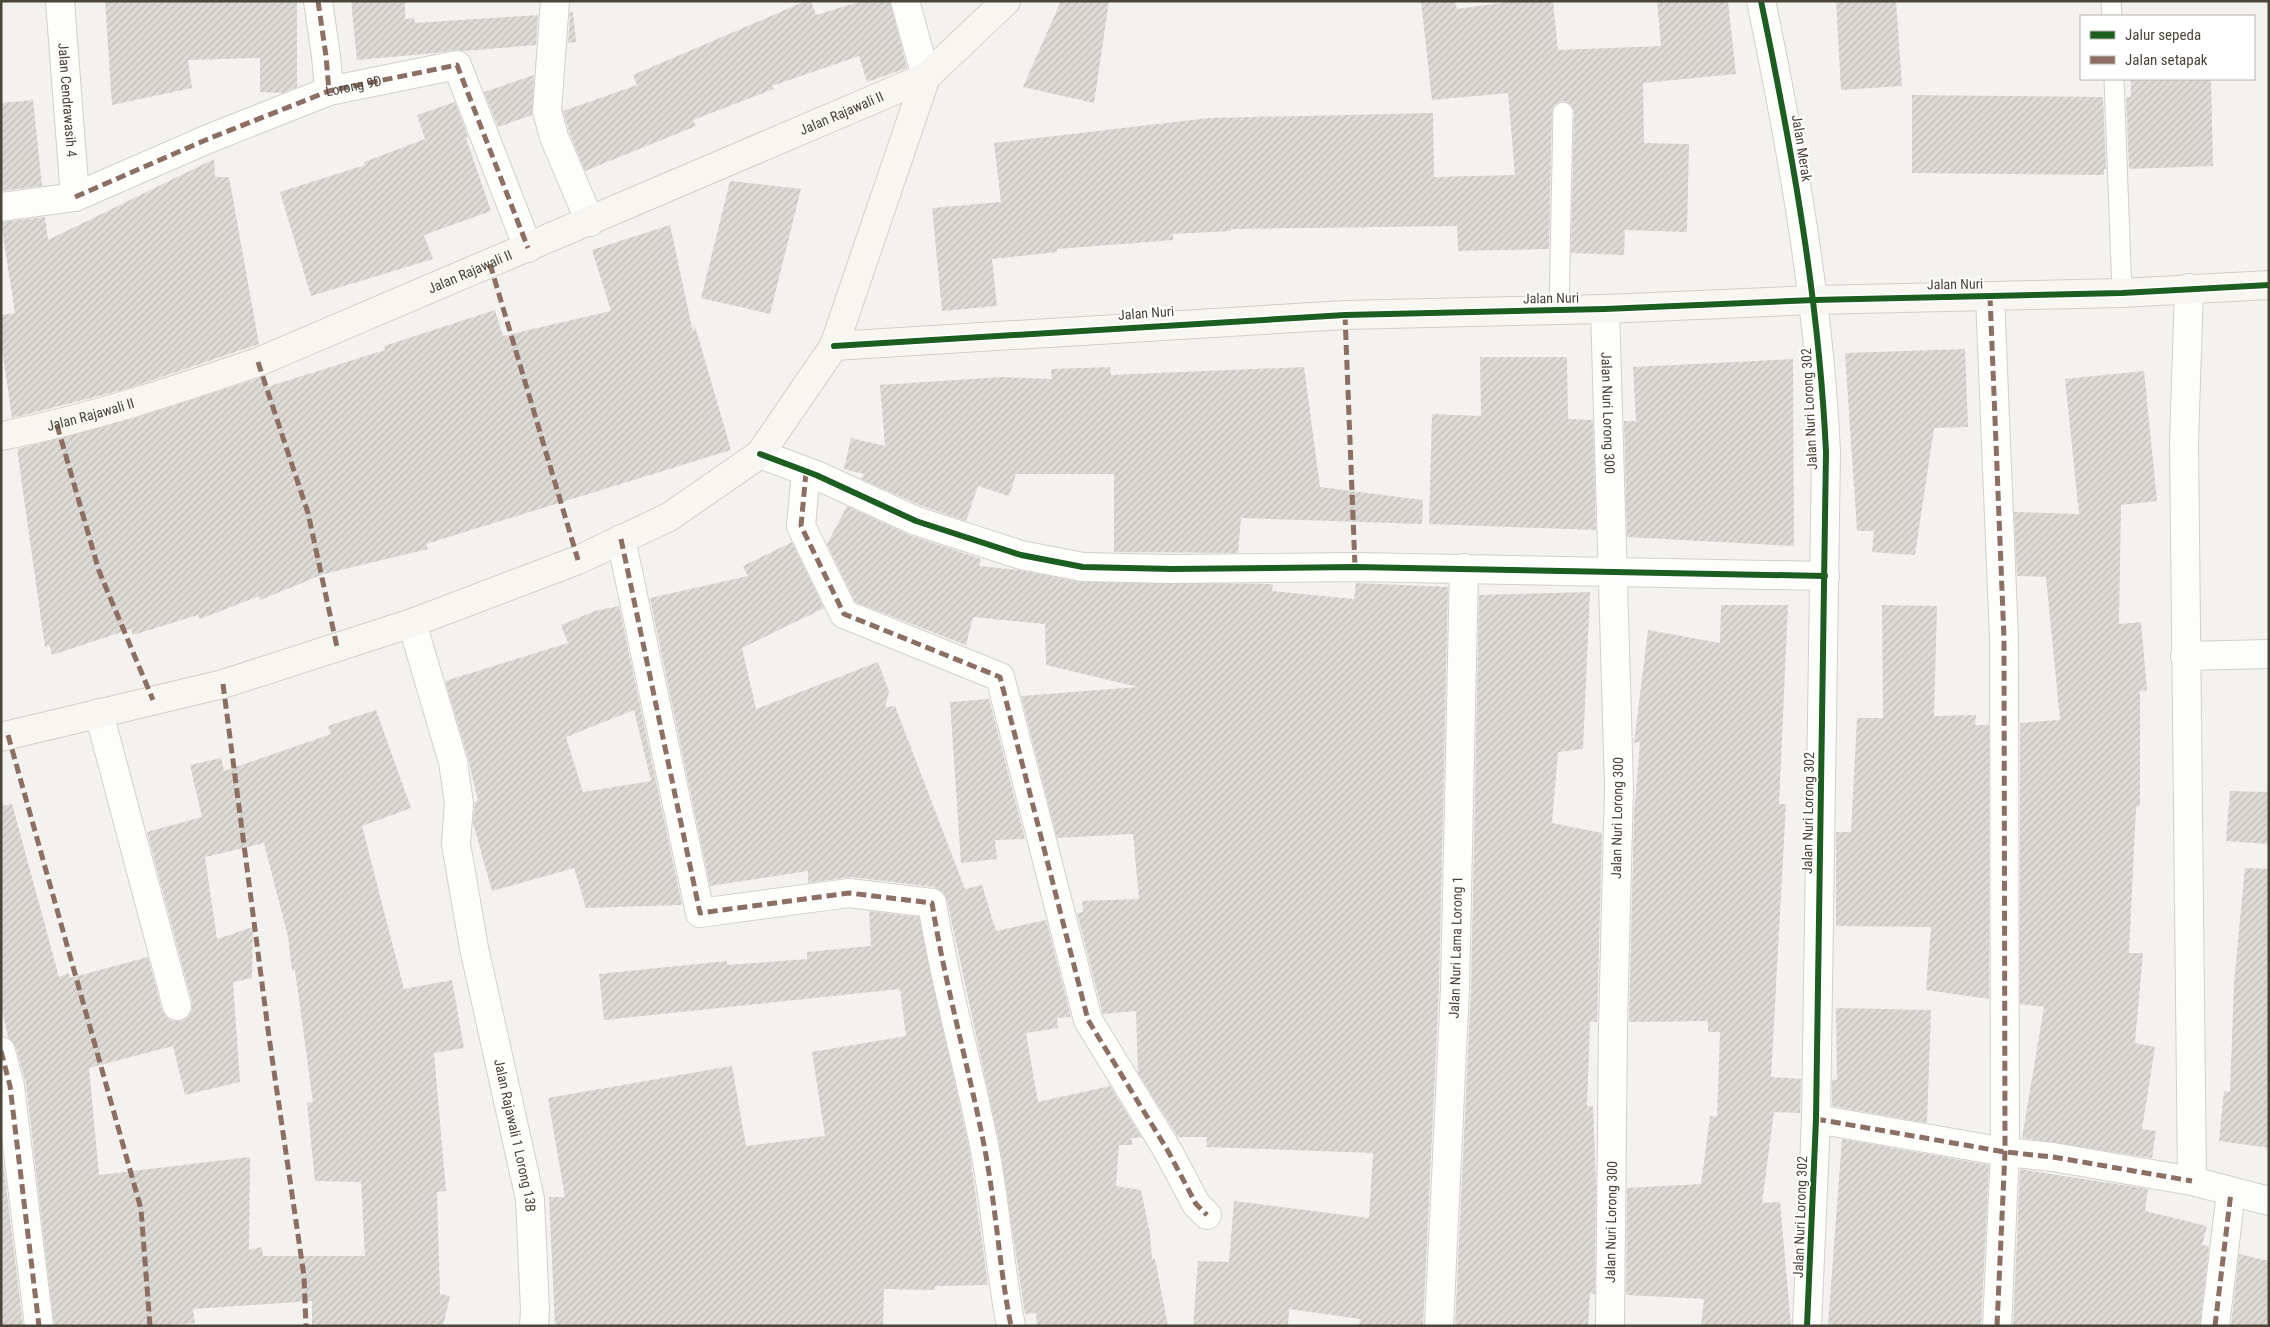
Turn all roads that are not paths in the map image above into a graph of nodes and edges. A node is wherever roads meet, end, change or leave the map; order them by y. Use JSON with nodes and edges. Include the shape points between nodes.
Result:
{"nodes":[{"id":1,"x":60,"y":1,"type":"edge"},
{"id":2,"x":318,"y":1,"type":"edge"},
{"id":3,"x":555,"y":1,"type":"edge"},
{"id":4,"x":905,"y":1,"type":"edge"},
{"id":5,"x":1006,"y":1,"type":"edge"},
{"id":6,"x":1761,"y":1,"type":"edge"},
{"id":7,"x":2111,"y":1,"type":"edge"},
{"id":8,"x":2112,"y":15,"type":"edge"},
{"id":9,"x":926,"y":77,"type":"junction"},
{"id":10,"x":2114,"y":80,"type":"edge"},
{"id":11,"x":329,"y":91,"type":"junction"},
{"id":12,"x":1564,"y":112,"type":"dead end"},
{"id":13,"x":75,"y":197,"type":"junction"},
{"id":14,"x":1,"y":207,"type":"edge"},
{"id":15,"x":590,"y":222,"type":"junction"},
{"id":16,"x":528,"y":248,"type":"junction"},
{"id":17,"x":2269,"y":285,"type":"edge"},
{"id":18,"x":2189,"y":288,"type":"junction"},
{"id":19,"x":2122,"y":293,"type":"junction"},
{"id":20,"x":1990,"y":296,"type":"junction"},
{"id":21,"x":1814,"y":300,"type":"junction"},
{"id":22,"x":1605,"y":310,"type":"junction"},
{"id":23,"x":1559,"y":311,"type":"junction"},
{"id":24,"x":834,"y":346,"type":"junction"},
{"id":25,"x":1,"y":436,"type":"edge"},
{"id":26,"x":760,"y":454,"type":"junction"},
{"id":27,"x":806,"y":472,"type":"junction"},
{"id":28,"x":622,"y":539,"type":"junction"},
{"id":29,"x":1464,"y":568,"type":"junction"},
{"id":30,"x":1613,"y":570,"type":"junction"},
{"id":31,"x":1825,"y":576,"type":"junction"},
{"id":32,"x":412,"y":623,"type":"junction"},
{"id":33,"x":2269,"y":654,"type":"edge"},
{"id":34,"x":2185,"y":656,"type":"junction"},
{"id":35,"x":99,"y":713,"type":"junction"},
{"id":36,"x":1,"y":736,"type":"edge"},
{"id":37,"x":177,"y":1006,"type":"dead end"},
{"id":38,"x":1,"y":1051,"type":"edge"},
{"id":39,"x":1816,"y":1119,"type":"junction"},
{"id":40,"x":2005,"y":1152,"type":"junction"},
{"id":41,"x":2192,"y":1181,"type":"junction"},
{"id":42,"x":2231,"y":1192,"type":"junction"},
{"id":43,"x":2269,"y":1201,"type":"edge"},
{"id":44,"x":1207,"y":1215,"type":"dead end"},
{"id":45,"x":39,"y":1326,"type":"edge"},
{"id":46,"x":534,"y":1326,"type":"edge"},
{"id":47,"x":1011,"y":1326,"type":"edge"},
{"id":48,"x":1439,"y":1326,"type":"edge"},
{"id":49,"x":1610,"y":1326,"type":"edge"},
{"id":50,"x":1807,"y":1326,"type":"edge"},
{"id":51,"x":1997,"y":1326,"type":"edge"},
{"id":52,"x":2215,"y":1326,"type":"edge"}],
"edges":[{"from":1,"to":13,"type":"street","name":"Jalan Cendrawasih 4"},
{"from":2,"to":11,"type":"street"},
{"from":3,"to":15,"type":"street","via":[[548,111],[554,137]]},
{"from":4,"to":9,"type":"street"},
{"from":5,"to":9,"type":"main road"},
{"from":6,"to":21,"type":"street","name":"Jalan Merak","via":[[1787,126]]},
{"from":7,"to":8,"type":"lane"},
{"from":9,"to":15,"type":"main road","name":"Jalan Rajawali II"},
{"from":9,"to":24,"type":"main road"},
{"from":10,"to":19,"type":"lane"},
{"from":11,"to":13,"type":"street","name":"Lorong 9D"},
{"from":11,"to":16,"type":"street","name":"Lorong 9D","via":[[457,66]]},
{"from":12,"to":23,"type":"lane"},
{"from":13,"to":14,"type":"street","name":"Lorong 9D"},
{"from":15,"to":16,"type":"main road","name":"Jalan Rajawali II"},
{"from":16,"to":25,"type":"main road","name":"Jalan Rajawali II","via":[[258,362],[57,425]]},
{"from":17,"to":18,"type":"main road","name":"Jalan Nuri"},
{"from":18,"to":19,"type":"main road","name":"Jalan Nuri"},
{"from":18,"to":34,"type":"street","via":[[2184,442]]},
{"from":19,"to":20,"type":"main road","name":"Jalan Nuri"},
{"from":20,"to":21,"type":"main road","name":"Jalan Nuri"},
{"from":20,"to":40,"type":"street","via":[[2004,639]]},
{"from":21,"to":22,"type":"main road","name":"Jalan Nuri"},
{"from":21,"to":31,"type":"street","name":"Jalan Nuri Lorong 302","via":[[1826,452]]},
{"from":22,"to":23,"type":"main road","name":"Jalan Nuri"},
{"from":22,"to":30,"type":"street","name":"Jalan Nuri Lorong 300"},
{"from":23,"to":24,"type":"main road","name":"Jalan Nuri","via":[[1345,315]]},
{"from":24,"to":26,"type":"main road"},
{"from":26,"to":27,"type":"street"},
{"from":26,"to":28,"type":"main road","via":[[669,517]]},
{"from":27,"to":29,"type":"street","via":[[916,521],[1020,555],[1083,567]]},
{"from":27,"to":44,"type":"street","via":[[801,526],[844,614],[1000,677],[1088,1020],[1168,1151],[1196,1204]]},
{"from":28,"to":32,"type":"main road","via":[[578,560]]},
{"from":28,"to":47,"type":"street","via":[[700,913],[849,893],[932,903],[941,959],[985,1149]]},
{"from":29,"to":30,"type":"street"},
{"from":29,"to":48,"type":"street","name":"Jalan Nuri Lama Lorong 1","via":[[1455,988]]},
{"from":30,"to":31,"type":"street"},
{"from":30,"to":49,"type":"street","name":"Jalan Nuri Lorong 300","via":[[1619,787]]},
{"from":31,"to":39,"type":"street","name":"Jalan Nuri Lorong 302"},
{"from":32,"to":35,"type":"main road","via":[[224,684]]},
{"from":32,"to":46,"type":"street","name":"Jalan Rajawali 1 Lorong 13B","via":[[453,762],[459,803],[456,844],[474,948],[530,1199]]},
{"from":33,"to":34,"type":"street"},
{"from":34,"to":41,"type":"street"},
{"from":35,"to":36,"type":"main road"},
{"from":35,"to":37,"type":"street"},
{"from":38,"to":45,"type":"street","via":[[10,1086]]},
{"from":39,"to":40,"type":"street"},
{"from":39,"to":50,"type":"street","name":"Jalan Nuri Lorong 302"},
{"from":40,"to":41,"type":"street"},
{"from":40,"to":51,"type":"street"},
{"from":41,"to":42,"type":"street"},
{"from":42,"to":43,"type":"street"},
{"from":42,"to":52,"type":"street"}]}
